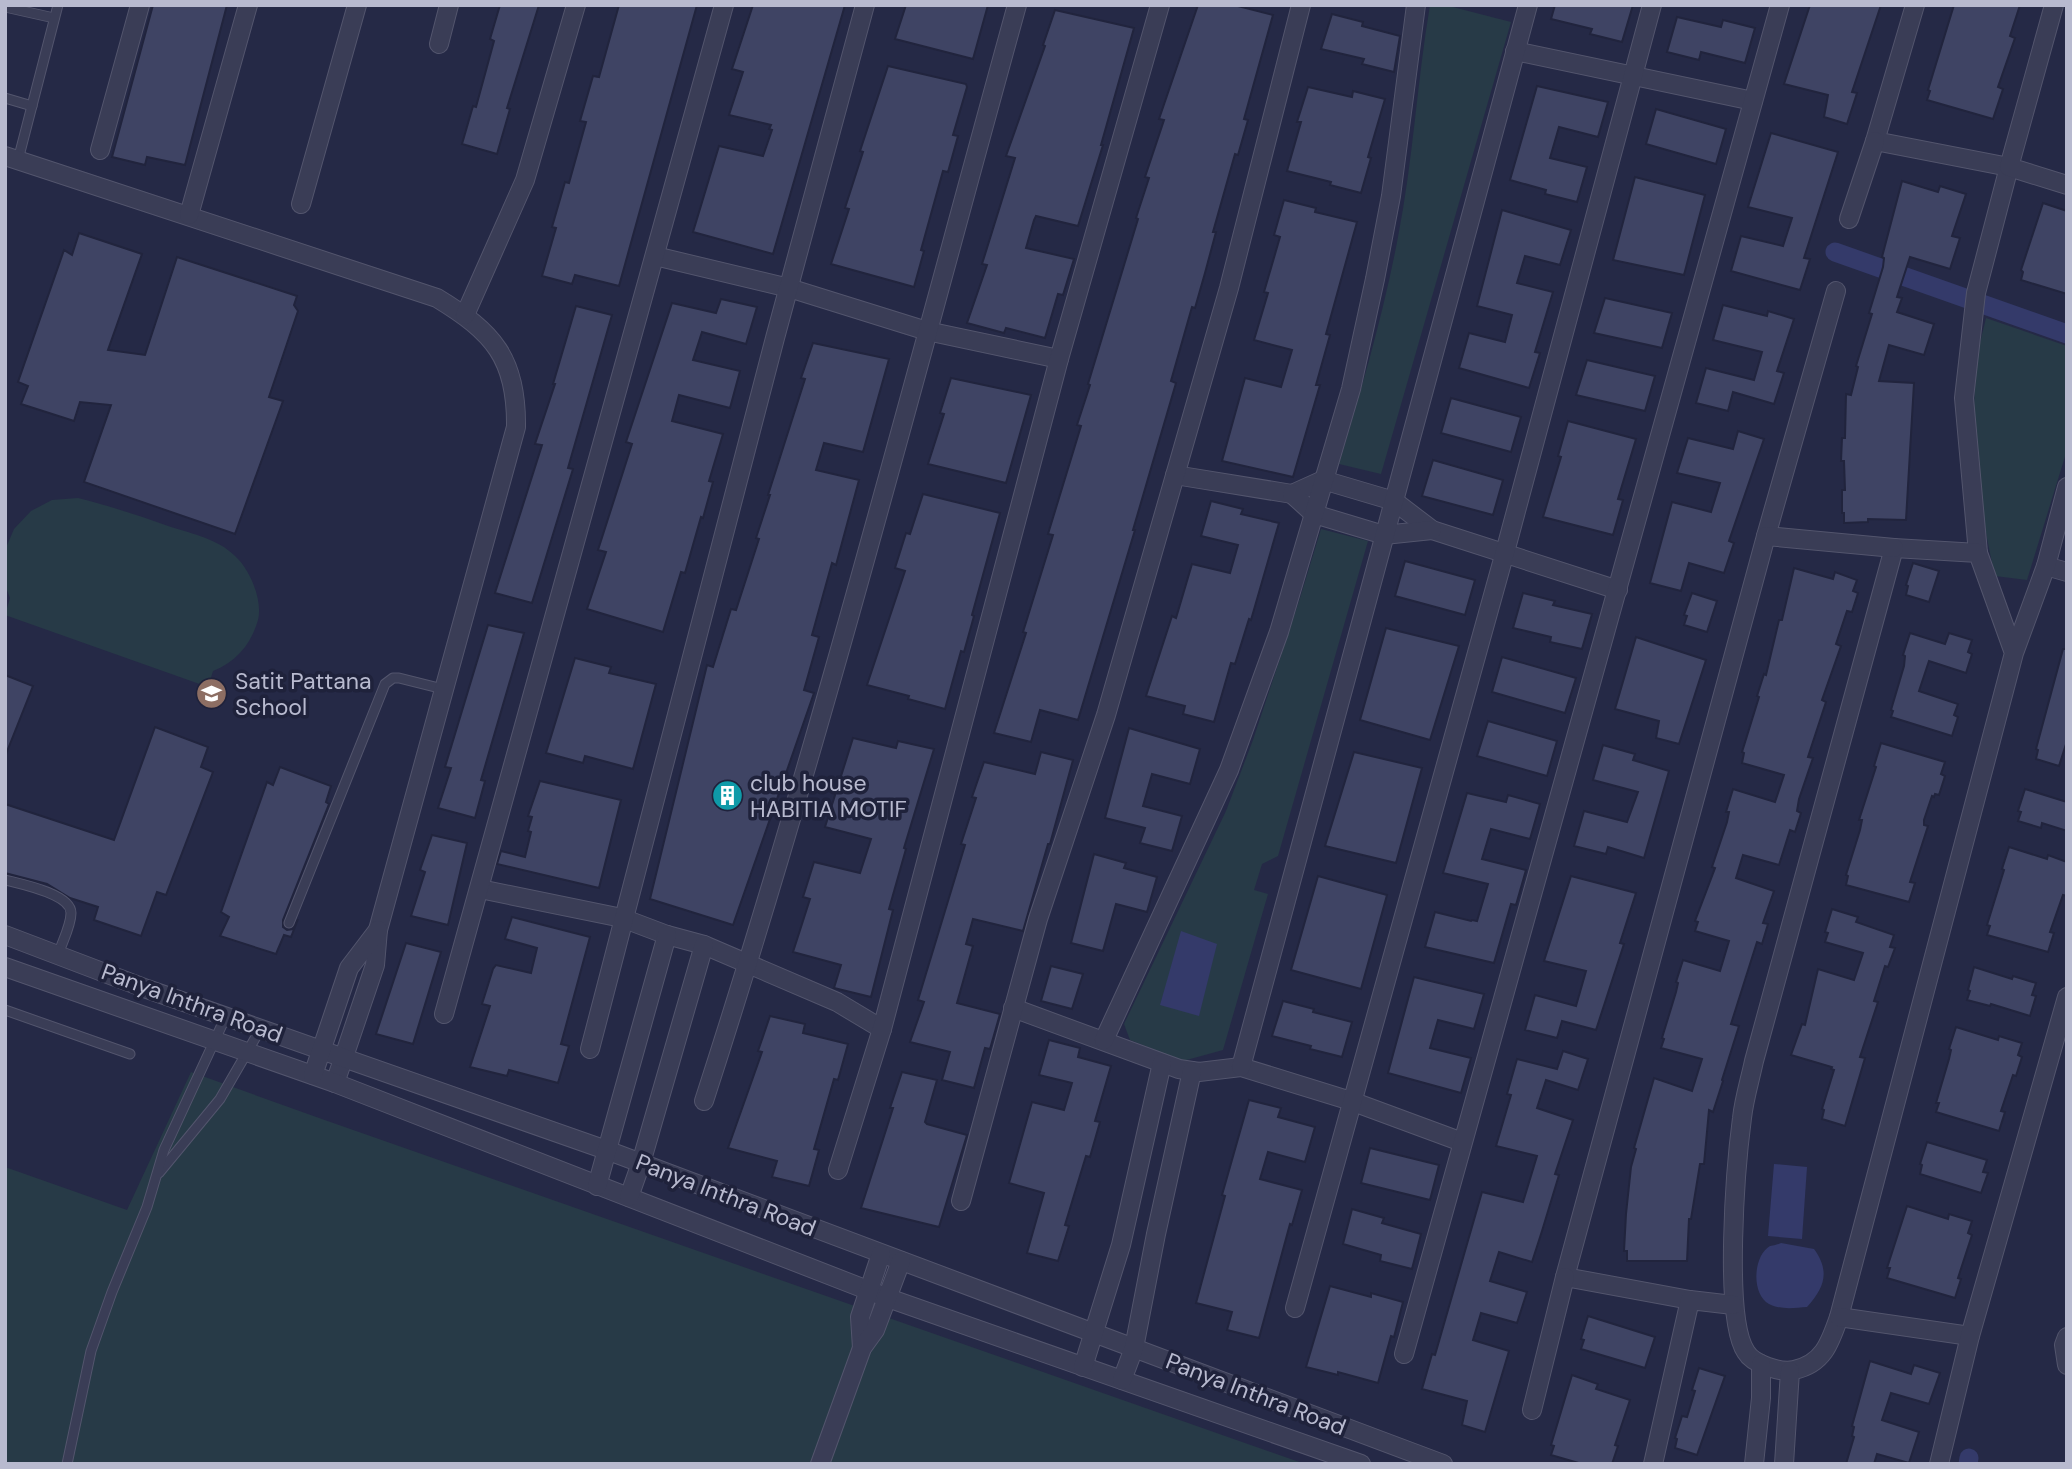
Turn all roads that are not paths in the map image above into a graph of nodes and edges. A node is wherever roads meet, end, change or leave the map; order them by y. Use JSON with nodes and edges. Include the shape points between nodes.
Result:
{"nodes":[{"id":1,"x":58,"y":5,"type":"edge"},
{"id":2,"x":140,"y":5,"type":"edge"},
{"id":3,"x":248,"y":5,"type":"edge"},
{"id":4,"x":449,"y":5,"type":"edge"},
{"id":5,"x":576,"y":5,"type":"edge"},
{"id":6,"x":724,"y":5,"type":"edge"},
{"id":7,"x":865,"y":5,"type":"edge"},
{"id":8,"x":1017,"y":5,"type":"edge"},
{"id":9,"x":1160,"y":5,"type":"edge"},
{"id":10,"x":1301,"y":5,"type":"edge"},
{"id":11,"x":1416,"y":5,"type":"edge"},
{"id":12,"x":1528,"y":5,"type":"edge"},
{"id":13,"x":1652,"y":5,"type":"edge"},
{"id":14,"x":1780,"y":5,"type":"edge"},
{"id":15,"x":1914,"y":5,"type":"edge"},
{"id":16,"x":2054,"y":5,"type":"edge"},
{"id":17,"x":354,"y":6,"type":"edge"},
{"id":18,"x":5,"y":7,"type":"edge"},
{"id":19,"x":54,"y":18,"type":"junction"},
{"id":20,"x":439,"y":44,"type":"dead end"},
{"id":21,"x":1515,"y":51,"type":"junction"},
{"id":22,"x":1632,"y":76,"type":"junction"},
{"id":23,"x":5,"y":98,"type":"edge"},
{"id":24,"x":1753,"y":101,"type":"junction"},
{"id":25,"x":32,"y":106,"type":"junction"},
{"id":26,"x":1875,"y":141,"type":"junction"},
{"id":27,"x":100,"y":150,"type":"dead end"},
{"id":28,"x":12,"y":158,"type":"edge"},
{"id":29,"x":2009,"y":167,"type":"junction"},
{"id":30,"x":2067,"y":185,"type":"edge"},
{"id":31,"x":301,"y":204,"type":"dead end"},
{"id":32,"x":189,"y":215,"type":"junction"},
{"id":33,"x":1849,"y":219,"type":"dead end"},
{"id":34,"x":655,"y":256,"type":"junction"},
{"id":35,"x":789,"y":288,"type":"junction"},
{"id":36,"x":1836,"y":291,"type":"dead end"},
{"id":37,"x":465,"y":315,"type":"junction"},
{"id":38,"x":927,"y":331,"type":"junction"},
{"id":39,"x":1059,"y":359,"type":"junction"},
{"id":40,"x":1175,"y":475,"type":"junction"},
{"id":41,"x":1323,"y":480,"type":"junction"},
{"id":42,"x":2067,"y":487,"type":"edge"},
{"id":43,"x":1292,"y":494,"type":"junction"},
{"id":44,"x":1394,"y":501,"type":"junction"},
{"id":45,"x":1314,"y":514,"type":"junction"},
{"id":46,"x":1432,"y":530,"type":"junction"},
{"id":47,"x":1384,"y":535,"type":"junction"},
{"id":48,"x":1766,"y":536,"type":"junction"},
{"id":49,"x":1894,"y":548,"type":"junction"},
{"id":50,"x":1505,"y":552,"type":"junction"},
{"id":51,"x":1978,"y":553,"type":"junction"},
{"id":52,"x":2046,"y":566,"type":"junction"},
{"id":53,"x":2067,"y":572,"type":"edge"},
{"id":54,"x":1618,"y":590,"type":"junction"},
{"id":55,"x":2014,"y":653,"type":"junction"},
{"id":56,"x":443,"y":689,"type":"junction"},
{"id":57,"x":5,"y":880,"type":"edge"},
{"id":58,"x":480,"y":888,"type":"junction"},
{"id":59,"x":622,"y":918,"type":"junction"},
{"id":60,"x":289,"y":923,"type":"dead end"},
{"id":61,"x":377,"y":930,"type":"junction"},
{"id":62,"x":5,"y":935,"type":"edge"},
{"id":63,"x":667,"y":935,"type":"junction"},
{"id":64,"x":704,"y":944,"type":"junction"},
{"id":65,"x":58,"y":955,"type":"junction"},
{"id":66,"x":748,"y":963,"type":"junction"},
{"id":67,"x":5,"y":967,"type":"edge"},
{"id":68,"x":2067,"y":997,"type":"edge"},
{"id":69,"x":1013,"y":1007,"type":"junction"},
{"id":70,"x":5,"y":1010,"type":"edge"},
{"id":71,"x":444,"y":1014,"type":"dead end"},
{"id":72,"x":226,"y":1016,"type":"junction"},
{"id":73,"x":261,"y":1028,"type":"junction"},
{"id":74,"x":882,"y":1029,"type":"junction"},
{"id":75,"x":215,"y":1039,"type":"junction"},
{"id":76,"x":1104,"y":1040,"type":"junction"},
{"id":77,"x":590,"y":1049,"type":"dead end"},
{"id":78,"x":323,"y":1050,"type":"junction"},
{"id":79,"x":247,"y":1052,"type":"junction"},
{"id":80,"x":130,"y":1054,"type":"dead end"},
{"id":81,"x":344,"y":1058,"type":"junction"},
{"id":82,"x":1162,"y":1063,"type":"junction"},
{"id":83,"x":1241,"y":1067,"type":"junction"},
{"id":84,"x":1192,"y":1071,"type":"junction"},
{"id":85,"x":313,"y":1075,"type":"junction"},
{"id":86,"x":335,"y":1083,"type":"junction"},
{"id":87,"x":704,"y":1101,"type":"dead end"},
{"id":88,"x":1351,"y":1101,"type":"junction"},
{"id":89,"x":1462,"y":1142,"type":"junction"},
{"id":90,"x":609,"y":1151,"type":"junction"},
{"id":91,"x":641,"y":1163,"type":"junction"},
{"id":92,"x":838,"y":1170,"type":"dead end"},
{"id":93,"x":157,"y":1175,"type":"junction"},
{"id":94,"x":1136,"y":1185,"type":"junction"},
{"id":95,"x":597,"y":1186,"type":"junction"},
{"id":96,"x":1165,"y":1191,"type":"junction"},
{"id":97,"x":629,"y":1198,"type":"junction"},
{"id":98,"x":961,"y":1201,"type":"dead end"},
{"id":99,"x":881,"y":1254,"type":"junction"},
{"id":100,"x":901,"y":1261,"type":"junction"},
{"id":101,"x":1564,"y":1277,"type":"junction"},
{"id":102,"x":868,"y":1289,"type":"junction"},
{"id":103,"x":888,"y":1298,"type":"junction"},
{"id":104,"x":1690,"y":1300,"type":"junction"},
{"id":105,"x":1733,"y":1305,"type":"junction"},
{"id":106,"x":1295,"y":1308,"type":"dead end"},
{"id":107,"x":1839,"y":1317,"type":"junction"},
{"id":108,"x":1094,"y":1333,"type":"junction"},
{"id":109,"x":1970,"y":1336,"type":"junction"},
{"id":110,"x":2067,"y":1337,"type":"edge"},
{"id":111,"x":862,"y":1348,"type":"junction"},
{"id":112,"x":1134,"y":1348,"type":"junction"},
{"id":113,"x":1404,"y":1354,"type":"dead end"},
{"id":114,"x":1760,"y":1364,"type":"junction"},
{"id":115,"x":2067,"y":1365,"type":"edge"},
{"id":116,"x":1083,"y":1367,"type":"junction"},
{"id":117,"x":1790,"y":1371,"type":"junction"},
{"id":118,"x":1122,"y":1380,"type":"junction"},
{"id":119,"x":1532,"y":1410,"type":"dead end"},
{"id":120,"x":67,"y":1464,"type":"edge"},
{"id":121,"x":820,"y":1464,"type":"edge"},
{"id":122,"x":1362,"y":1464,"type":"edge"},
{"id":123,"x":1443,"y":1464,"type":"edge"},
{"id":124,"x":1653,"y":1464,"type":"edge"},
{"id":125,"x":1755,"y":1464,"type":"edge"},
{"id":126,"x":1784,"y":1464,"type":"edge"},
{"id":127,"x":1939,"y":1464,"type":"edge"}],
"edges":[{"from":1,"to":19,"type":"lane"},
{"from":2,"to":27,"type":"street"},
{"from":3,"to":32,"type":"street"},
{"from":4,"to":20,"type":"street"},
{"from":5,"to":37,"type":"street","via":[[525,180]]},
{"from":6,"to":34,"type":"street"},
{"from":7,"to":35,"type":"street"},
{"from":8,"to":38,"type":"street"},
{"from":9,"to":39,"type":"street"},
{"from":10,"to":40,"type":"street","via":[[1229,288]]},
{"from":11,"to":41,"type":"street","via":[[1375,279],[1351,389]]},
{"from":12,"to":21,"type":"street"},
{"from":13,"to":22,"type":"street"},
{"from":14,"to":24,"type":"street"},
{"from":15,"to":26,"type":"street"},
{"from":16,"to":29,"type":"street"},
{"from":17,"to":31,"type":"street"},
{"from":18,"to":19,"type":"lane"},
{"from":19,"to":25,"type":"lane"},
{"from":21,"to":22,"type":"street"},
{"from":21,"to":44,"type":"street"},
{"from":22,"to":24,"type":"street"},
{"from":22,"to":50,"type":"street"},
{"from":23,"to":25,"type":"lane"},
{"from":24,"to":54,"type":"street"},
{"from":25,"to":28,"type":"lane"},
{"from":26,"to":29,"type":"street"},
{"from":26,"to":33,"type":"street"},
{"from":28,"to":32,"type":"street"},
{"from":29,"to":30,"type":"street"},
{"from":29,"to":51,"type":"street","via":[[1976,293],[1964,398]]},
{"from":32,"to":37,"type":"street","via":[[437,298]]},
{"from":34,"to":35,"type":"street"},
{"from":34,"to":58,"type":"street"},
{"from":35,"to":38,"type":"street"},
{"from":35,"to":59,"type":"street"},
{"from":36,"to":48,"type":"street"},
{"from":37,"to":56,"type":"street","via":[[493,341],[506,362],[516,400],[516,427]]},
{"from":38,"to":39,"type":"street"},
{"from":38,"to":66,"type":"street"},
{"from":39,"to":74,"type":"street"},
{"from":40,"to":43,"type":"street"},
{"from":40,"to":69,"type":"street","via":[[1107,715]]},
{"from":41,"to":43,"type":"street"},
{"from":41,"to":44,"type":"street"},
{"from":41,"to":45,"type":"street"},
{"from":42,"to":52,"type":"street"},
{"from":43,"to":45,"type":"street"},
{"from":44,"to":46,"type":"street"},
{"from":44,"to":47,"type":"street"},
{"from":45,"to":47,"type":"street"},
{"from":45,"to":76,"type":"street","via":[[1279,632],[1229,770]]},
{"from":46,"to":47,"type":"street"},
{"from":46,"to":50,"type":"street"},
{"from":47,"to":83,"type":"street"},
{"from":48,"to":49,"type":"street"},
{"from":48,"to":101,"type":"street"},
{"from":49,"to":51,"type":"street"},
{"from":49,"to":105,"type":"street","via":[[1742,1116]]},
{"from":50,"to":54,"type":"street"},
{"from":50,"to":88,"type":"street"},
{"from":51,"to":55,"type":"street"},
{"from":52,"to":53,"type":"street"},
{"from":52,"to":55,"type":"street"},
{"from":54,"to":89,"type":"street"},
{"from":55,"to":107,"type":"street"},
{"from":56,"to":60,"type":"lane","via":[[399,678],[385,684]]},
{"from":56,"to":61,"type":"street"},
{"from":57,"to":65,"type":"lane","via":[[61,898],[69,905],[71,913]]},
{"from":58,"to":59,"type":"street"},
{"from":58,"to":71,"type":"street"},
{"from":59,"to":63,"type":"street"},
{"from":59,"to":77,"type":"street"},
{"from":61,"to":78,"type":"street","via":[[349,968]]},
{"from":61,"to":81,"type":"street","via":[[374,965]]},
{"from":62,"to":65,"type":"street","name":"Panya Inthra Road"},
{"from":63,"to":64,"type":"street"},
{"from":63,"to":90,"type":"street"},
{"from":64,"to":66,"type":"street"},
{"from":64,"to":91,"type":"street"},
{"from":65,"to":72,"type":"street","name":"Panya Inthra Road"},
{"from":66,"to":74,"type":"street","via":[[837,1002]]},
{"from":66,"to":87,"type":"street"},
{"from":67,"to":75,"type":"street","name":"Panya Inthra Road"},
{"from":68,"to":109,"type":"street"},
{"from":69,"to":76,"type":"street"},
{"from":69,"to":98,"type":"street"},
{"from":70,"to":80,"type":"lane"},
{"from":72,"to":73,"type":"street","name":"Panya Inthra Road"},
{"from":72,"to":75,"type":"lane"},
{"from":73,"to":78,"type":"street","name":"Panya Inthra Road"},
{"from":73,"to":79,"type":"lane"},
{"from":74,"to":92,"type":"street"},
{"from":75,"to":79,"type":"street","name":"Panya Inthra Road"},
{"from":75,"to":93,"type":"lane","via":[[167,1141]]},
{"from":76,"to":82,"type":"street"},
{"from":78,"to":81,"type":"street","name":"Panya Inthra Road"},
{"from":78,"to":85,"type":"street"},
{"from":79,"to":85,"type":"street","name":"Panya Inthra Road"},
{"from":79,"to":93,"type":"lane","via":[[220,1099]]},
{"from":81,"to":86,"type":"street"},
{"from":81,"to":90,"type":"street","name":"Panya Inthra Road"},
{"from":82,"to":84,"type":"street"},
{"from":82,"to":94,"type":"street"},
{"from":83,"to":84,"type":"street"},
{"from":83,"to":88,"type":"street"},
{"from":84,"to":96,"type":"street"},
{"from":85,"to":86,"type":"street","name":"Panya Inthra Road"},
{"from":86,"to":95,"type":"street","name":"Panya Inthra Road"},
{"from":88,"to":89,"type":"street"},
{"from":88,"to":106,"type":"street"},
{"from":89,"to":113,"type":"street"},
{"from":90,"to":91,"type":"street","name":"Panya Inthra Road"},
{"from":90,"to":95,"type":"street"},
{"from":91,"to":97,"type":"street"},
{"from":91,"to":99,"type":"street","name":"Panya Inthra Road"},
{"from":93,"to":120,"type":"lane","via":[[91,1352]]},
{"from":94,"to":96,"type":"street"},
{"from":94,"to":108,"type":"street"},
{"from":95,"to":97,"type":"street","name":"Panya Inthra Road"},
{"from":96,"to":112,"type":"street"},
{"from":97,"to":102,"type":"street","name":"Panya Inthra Road"},
{"from":99,"to":100,"type":"street","name":"Panya Inthra Road"},
{"from":99,"to":102,"type":"street"},
{"from":100,"to":103,"type":"street"},
{"from":100,"to":108,"type":"street","name":"Panya Inthra Road"},
{"from":101,"to":104,"type":"street"},
{"from":101,"to":119,"type":"street"},
{"from":102,"to":103,"type":"street","name":"Panya Inthra Road"},
{"from":102,"to":111,"type":"street","via":[[860,1317]]},
{"from":103,"to":111,"type":"street"},
{"from":103,"to":116,"type":"street","name":"Panya Inthra Road"},
{"from":104,"to":105,"type":"street"},
{"from":104,"to":124,"type":"street"},
{"from":105,"to":114,"type":"street","via":[[1746,1354]]},
{"from":107,"to":109,"type":"street"},
{"from":107,"to":117,"type":"street","via":[[1829,1345],[1816,1362]]},
{"from":108,"to":112,"type":"street","name":"Panya Inthra Road"},
{"from":108,"to":116,"type":"street"},
{"from":109,"to":127,"type":"street"},
{"from":110,"to":115,"type":"street"},
{"from":111,"to":121,"type":"street"},
{"from":112,"to":118,"type":"street"},
{"from":112,"to":123,"type":"street","name":"Panya Inthra Road"},
{"from":114,"to":117,"type":"street"},
{"from":114,"to":125,"type":"street"},
{"from":116,"to":118,"type":"street","name":"Panya Inthra Road"},
{"from":117,"to":126,"type":"street"},
{"from":118,"to":122,"type":"street","name":"Panya Inthra Road"}]}
